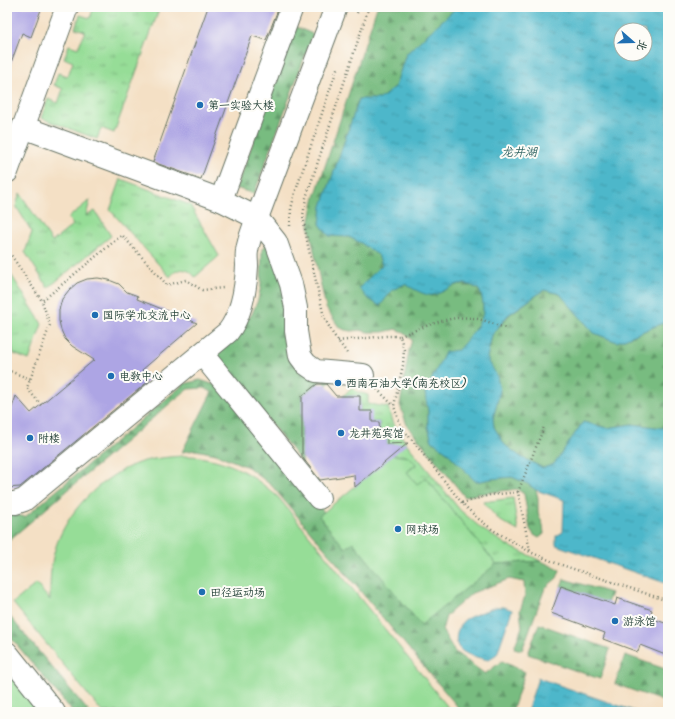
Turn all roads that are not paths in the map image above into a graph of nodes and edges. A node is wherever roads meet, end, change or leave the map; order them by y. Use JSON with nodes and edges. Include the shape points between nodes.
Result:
{"nodes":[{"id":1,"x":67,"y":7,"type":"edge"},
{"id":2,"x":292,"y":7,"type":"edge"},
{"id":3,"x":336,"y":7,"type":"edge"},
{"id":4,"x":23,"y":127,"type":"junction"},
{"id":5,"x":7,"y":172,"type":"edge"},
{"id":6,"x":221,"y":200,"type":"junction"},
{"id":7,"x":257,"y":218,"type":"junction"},
{"id":8,"x":202,"y":354,"type":"junction"},
{"id":9,"x":364,"y":375,"type":"road end"},
{"id":10,"x":319,"y":498,"type":"dead end"},
{"id":11,"x":7,"y":503,"type":"edge"},
{"id":12,"x":7,"y":653,"type":"edge"},
{"id":13,"x":54,"y":712,"type":"edge"}],
"edges":[{"from":1,"to":4,"type":"lane"},
{"from":2,"to":6,"type":"lane"},
{"from":3,"to":7,"type":"lane"},
{"from":4,"to":5,"type":"lane"},
{"from":4,"to":6,"type":"lane"},
{"from":6,"to":7,"type":"lane"},
{"from":7,"to":8,"type":"lane","via":[[246,251],[246,285],[233,325]]},
{"from":7,"to":9,"type":"lane","via":[[276,242],[291,284],[300,356],[316,371]]},
{"from":8,"to":10,"type":"lane"},
{"from":8,"to":11,"type":"lane","via":[[24,500]]},
{"from":12,"to":13,"type":"lane"}]}
